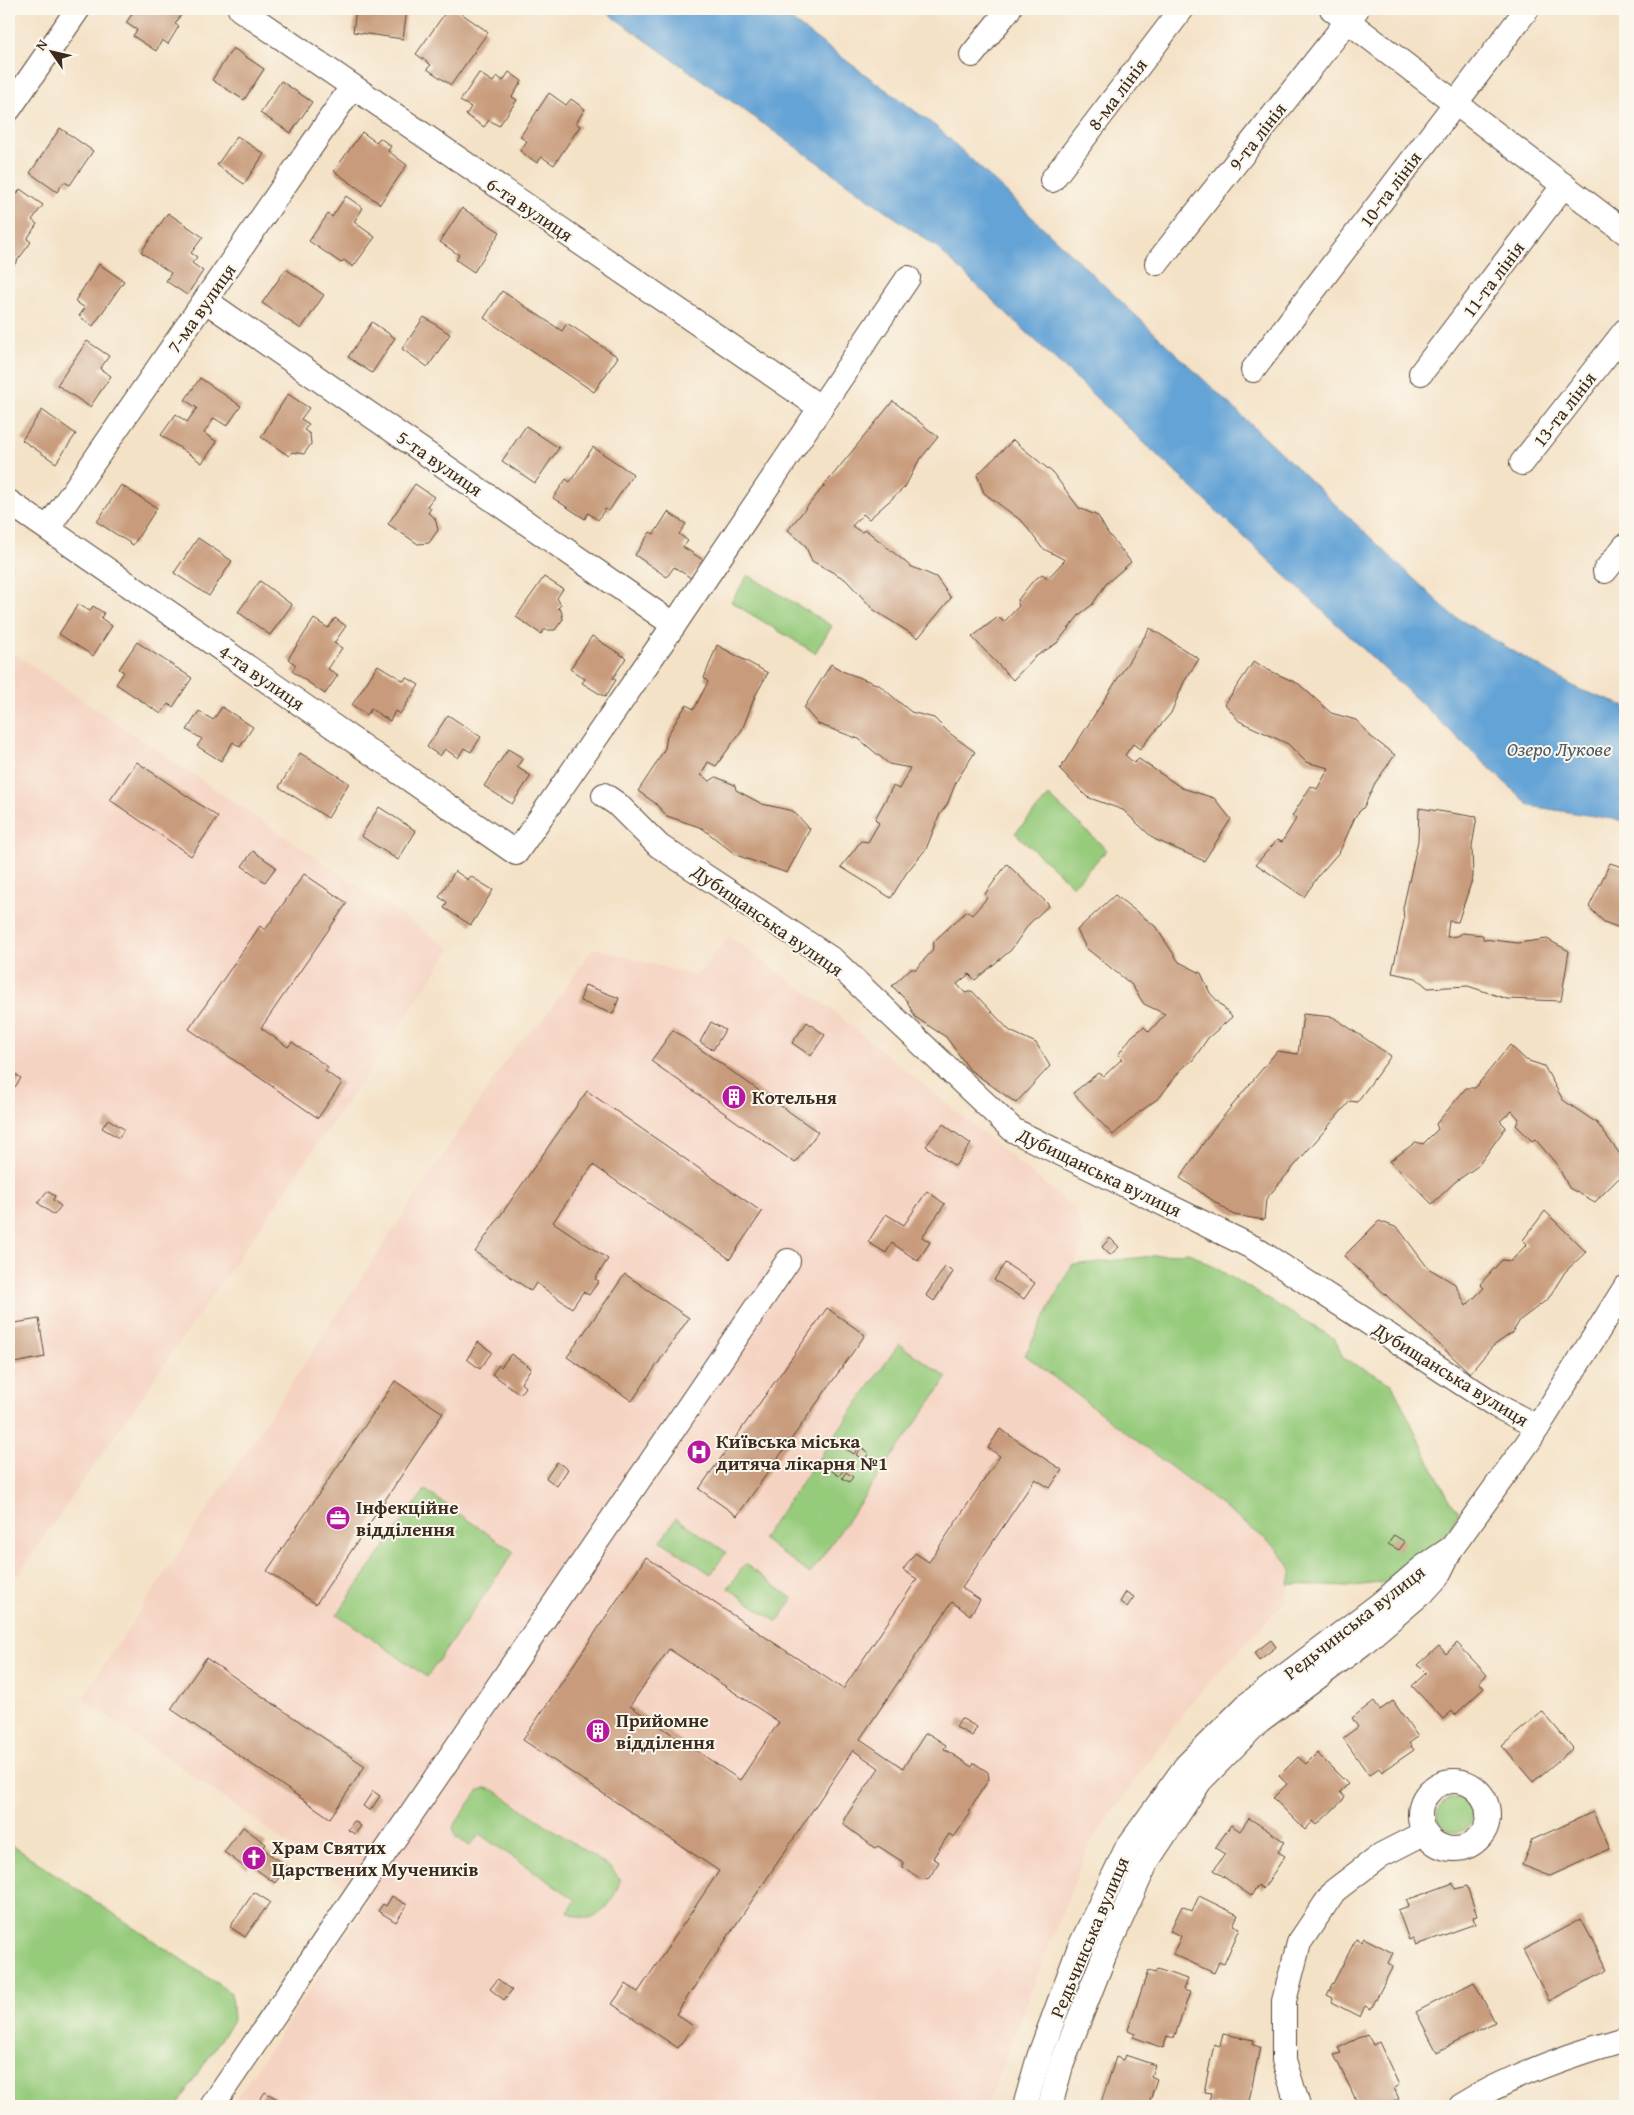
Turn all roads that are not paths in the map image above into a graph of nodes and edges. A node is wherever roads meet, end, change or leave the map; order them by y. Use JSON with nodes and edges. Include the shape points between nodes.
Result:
{"nodes":[{"id":1,"x":78,"y":9,"type":"edge"},
{"id":2,"x":240,"y":9,"type":"edge"},
{"id":3,"x":1008,"y":9,"type":"edge"},
{"id":4,"x":1182,"y":9,"type":"edge"},
{"id":5,"x":1527,"y":9,"type":"edge"},
{"id":6,"x":1346,"y":13,"type":"edge"},
{"id":7,"x":972,"y":55,"type":"dead end"},
{"id":8,"x":352,"y":87,"type":"junction"},
{"id":9,"x":1456,"y":103,"type":"junction"},
{"id":10,"x":9,"y":110,"type":"edge"},
{"id":11,"x":1052,"y":180,"type":"dead end"},
{"id":12,"x":1564,"y":185,"type":"junction"},
{"id":13,"x":1623,"y":225,"type":"edge"},
{"id":14,"x":1157,"y":263,"type":"dead end"},
{"id":15,"x":908,"y":278,"type":"dead end"},
{"id":16,"x":206,"y":301,"type":"junction"},
{"id":17,"x":1625,"y":331,"type":"edge"},
{"id":18,"x":1253,"y":370,"type":"dead end"},
{"id":19,"x":1421,"y":373,"type":"dead end"},
{"id":20,"x":821,"y":408,"type":"junction"},
{"id":21,"x":1522,"y":463,"type":"dead end"},
{"id":22,"x":9,"y":502,"type":"edge"},
{"id":23,"x":48,"y":528,"type":"junction"},
{"id":24,"x":1625,"y":546,"type":"edge"},
{"id":25,"x":1605,"y":571,"type":"dead end"},
{"id":26,"x":674,"y":625,"type":"junction"},
{"id":27,"x":604,"y":795,"type":"dead end"},
{"id":28,"x":788,"y":1261,"type":"dead end"},
{"id":29,"x":1625,"y":1288,"type":"edge"},
{"id":30,"x":1538,"y":1428,"type":"junction"},
{"id":31,"x":1451,"y":1548,"type":"junction"},
{"id":32,"x":1424,"y":1833,"type":"dead end"},
{"id":33,"x":1625,"y":2039,"type":"edge"},
{"id":34,"x":212,"y":2106,"type":"edge"},
{"id":35,"x":1025,"y":2106,"type":"edge"},
{"id":36,"x":1050,"y":2106,"type":"edge"},
{"id":37,"x":1298,"y":2106,"type":"edge"},
{"id":38,"x":1461,"y":2106,"type":"edge"}],
"edges":[{"from":1,"to":10,"type":"street"},
{"from":2,"to":8,"type":"street","name":"6-та вулиця"},
{"from":3,"to":7,"type":"street"},
{"from":4,"to":11,"type":"street","name":"8-ма лінія"},
{"from":5,"to":9,"type":"street","name":"10-та лінія"},
{"from":6,"to":9,"type":"street"},
{"from":6,"to":14,"type":"street","name":"9-та лінія"},
{"from":8,"to":16,"type":"street","name":"7-ма вулиця"},
{"from":8,"to":20,"type":"street","name":"6-та вулиця"},
{"from":9,"to":12,"type":"street"},
{"from":9,"to":18,"type":"street","name":"10-та лінія"},
{"from":12,"to":13,"type":"street"},
{"from":12,"to":19,"type":"street","name":"11-та лінія"},
{"from":15,"to":20,"type":"street"},
{"from":16,"to":23,"type":"street","name":"7-ма вулиця"},
{"from":16,"to":26,"type":"street","name":"5-та вулиця"},
{"from":17,"to":21,"type":"street","name":"13-та лінія"},
{"from":20,"to":26,"type":"street"},
{"from":22,"to":23,"type":"street","name":"4-та вулиця"},
{"from":23,"to":26,"type":"street","name":"4-та вулиця","via":[[516,853]]},
{"from":24,"to":25,"type":"street"},
{"from":27,"to":30,"type":"street","name":"Дубищанська вулиця","via":[[618,804],[659,846],[832,960],[1013,1130],[1254,1248],[1497,1406]]},
{"from":28,"to":34,"type":"street"},
{"from":29,"to":30,"type":"street","name":"Редьчинська вулиця"},
{"from":30,"to":31,"type":"street","name":"Редьчинська вулиця"},
{"from":31,"to":35,"type":"street","name":"Редьчинська вулиця","via":[[1248,1704],[1186,1766],[1127,1848],[1095,1915],[1039,2057]]},
{"from":31,"to":36,"type":"street","name":"Редьчинська вулиця","via":[[1436,1577],[1425,1590],[1362,1644],[1259,1721],[1200,1781],[1146,1861],[1104,1956],[1061,2066]]},
{"from":32,"to":37,"type":"street","via":[[1382,1855],[1334,1891],[1299,1943],[1284,2001],[1284,2060]]},
{"from":33,"to":38,"type":"street","via":[[1582,2052],[1481,2094]]}]}
